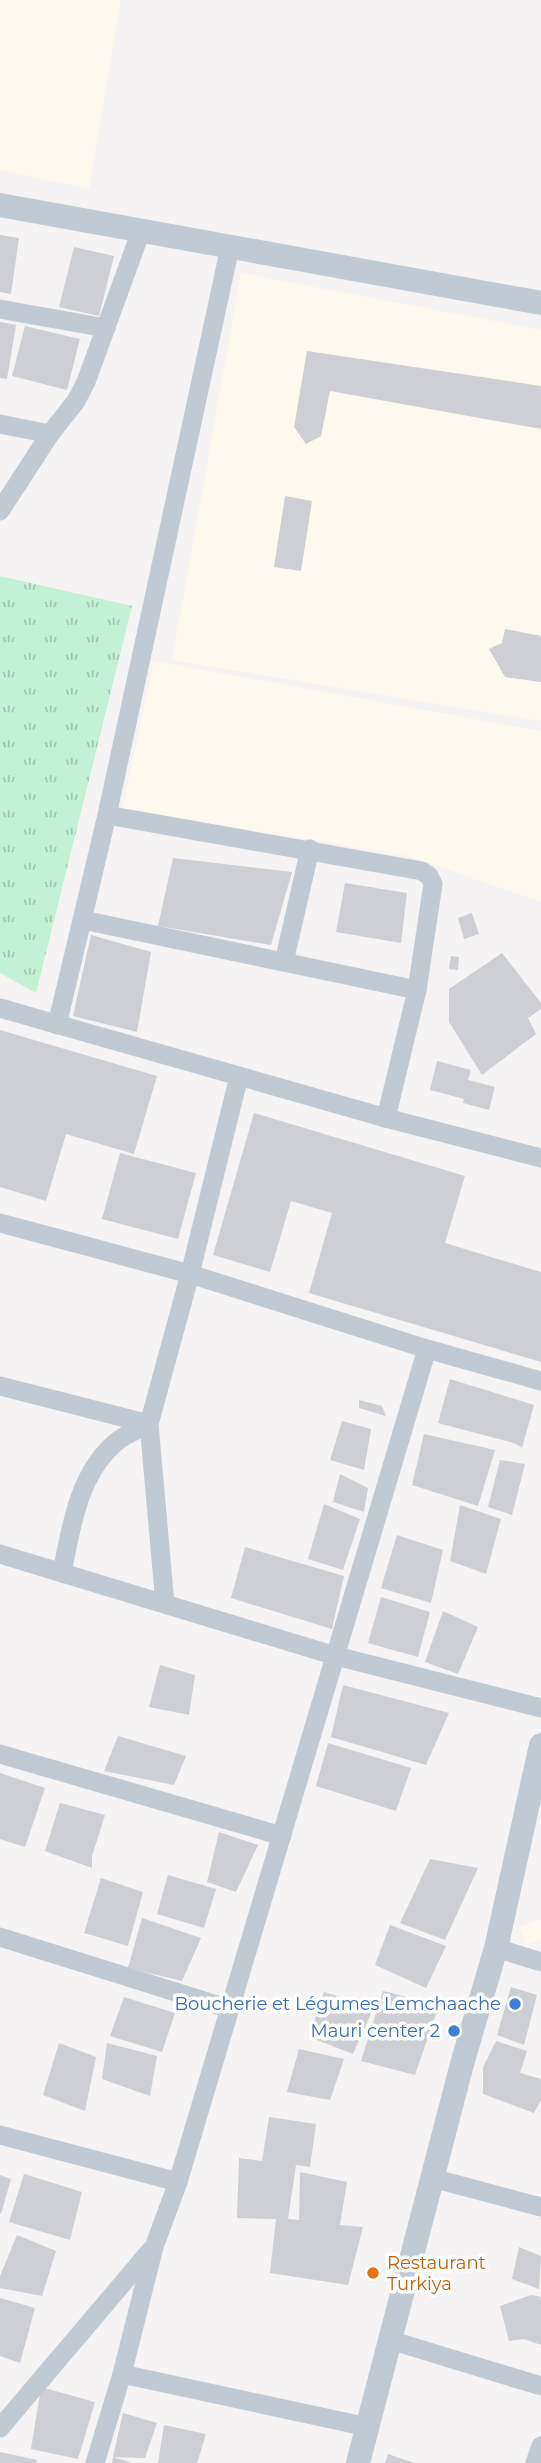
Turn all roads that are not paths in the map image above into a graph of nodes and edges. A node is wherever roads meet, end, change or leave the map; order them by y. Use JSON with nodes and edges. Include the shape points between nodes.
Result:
{"nodes":[{"id":1,"x":0,"y":205,"type":"edge"},
{"id":2,"x":141,"y":230,"type":"junction"},
{"id":3,"x":230,"y":247,"type":"junction"},
{"id":4,"x":541,"y":303,"type":"edge"},
{"id":5,"x":0,"y":309,"type":"edge"},
{"id":6,"x":106,"y":328,"type":"junction"},
{"id":7,"x":0,"y":424,"type":"edge"},
{"id":8,"x":50,"y":434,"type":"junction"},
{"id":9,"x":0,"y":511,"type":"edge"},
{"id":10,"x":107,"y":815,"type":"junction"},
{"id":11,"x":310,"y":849,"type":"junction"},
{"id":12,"x":83,"y":920,"type":"junction"},
{"id":13,"x":284,"y":962,"type":"junction"},
{"id":14,"x":416,"y":990,"type":"junction"},
{"id":15,"x":0,"y":1008,"type":"edge"},
{"id":16,"x":57,"y":1024,"type":"junction"},
{"id":17,"x":239,"y":1076,"type":"junction"},
{"id":18,"x":386,"y":1118,"type":"junction"},
{"id":19,"x":541,"y":1158,"type":"edge"},
{"id":20,"x":0,"y":1223,"type":"edge"},
{"id":21,"x":190,"y":1275,"type":"junction"},
{"id":22,"x":427,"y":1349,"type":"junction"},
{"id":23,"x":541,"y":1381,"type":"edge"},
{"id":24,"x":0,"y":1386,"type":"edge"},
{"id":25,"x":149,"y":1424,"type":"junction"},
{"id":26,"x":0,"y":1554,"type":"edge"},
{"id":27,"x":62,"y":1573,"type":"junction"},
{"id":28,"x":164,"y":1604,"type":"junction"},
{"id":29,"x":335,"y":1656,"type":"junction"},
{"id":30,"x":541,"y":1708,"type":"edge"},
{"id":31,"x":541,"y":1748,"type":"edge"},
{"id":32,"x":0,"y":1754,"type":"edge"},
{"id":33,"x":282,"y":1836,"type":"junction"},
{"id":34,"x":0,"y":1937,"type":"edge"},
{"id":35,"x":496,"y":1948,"type":"junction"},
{"id":36,"x":541,"y":1962,"type":"edge"},
{"id":37,"x":230,"y":2009,"type":"junction"},
{"id":38,"x":0,"y":2135,"type":"edge"},
{"id":39,"x":432,"y":2178,"type":"junction"},
{"id":40,"x":178,"y":2182,"type":"junction"},
{"id":41,"x":541,"y":2207,"type":"edge"},
{"id":42,"x":154,"y":2247,"type":"junction"},
{"id":43,"x":390,"y":2340,"type":"junction"},
{"id":44,"x":122,"y":2374,"type":"junction"},
{"id":45,"x":541,"y":2386,"type":"edge"},
{"id":46,"x":368,"y":2427,"type":"junction"},
{"id":47,"x":0,"y":2428,"type":"edge"},
{"id":48,"x":541,"y":2446,"type":"edge"},
{"id":49,"x":95,"y":2463,"type":"edge"},
{"id":50,"x":358,"y":2463,"type":"edge"},
{"id":51,"x":535,"y":2463,"type":"edge"}],
"edges":[{"from":1,"to":2,"type":"street"},
{"from":2,"to":3,"type":"street"},
{"from":2,"to":6,"type":"street"},
{"from":3,"to":4,"type":"street"},
{"from":3,"to":10,"type":"street"},
{"from":5,"to":6,"type":"street"},
{"from":6,"to":8,"type":"street","via":[[76,401]]},
{"from":7,"to":8,"type":"street"},
{"from":8,"to":9,"type":"street"},
{"from":10,"to":11,"type":"street"},
{"from":10,"to":12,"type":"street"},
{"from":11,"to":13,"type":"street"},
{"from":11,"to":14,"type":"street","via":[[429,876],[433,884]]},
{"from":12,"to":13,"type":"street"},
{"from":12,"to":16,"type":"street"},
{"from":13,"to":14,"type":"street"},
{"from":14,"to":18,"type":"street"},
{"from":15,"to":16,"type":"street"},
{"from":16,"to":17,"type":"street"},
{"from":17,"to":18,"type":"street"},
{"from":17,"to":21,"type":"street"},
{"from":18,"to":19,"type":"street"},
{"from":20,"to":21,"type":"street"},
{"from":21,"to":22,"type":"street"},
{"from":21,"to":25,"type":"street"},
{"from":22,"to":23,"type":"street"},
{"from":22,"to":29,"type":"street"},
{"from":24,"to":25,"type":"street"},
{"from":25,"to":27,"type":"street","via":[[115,1443],[85,1484],[72,1520]]},
{"from":25,"to":28,"type":"street"},
{"from":26,"to":27,"type":"street"},
{"from":27,"to":28,"type":"street"},
{"from":28,"to":29,"type":"street"},
{"from":29,"to":30,"type":"street"},
{"from":29,"to":33,"type":"street"},
{"from":31,"to":35,"type":"street"},
{"from":32,"to":33,"type":"street"},
{"from":33,"to":37,"type":"street"},
{"from":34,"to":37,"type":"street"},
{"from":35,"to":36,"type":"street"},
{"from":35,"to":39,"type":"street"},
{"from":37,"to":40,"type":"street"},
{"from":38,"to":40,"type":"street"},
{"from":39,"to":41,"type":"street"},
{"from":39,"to":43,"type":"street"},
{"from":40,"to":42,"type":"street"},
{"from":42,"to":44,"type":"street"},
{"from":42,"to":47,"type":"street"},
{"from":43,"to":45,"type":"street"},
{"from":43,"to":46,"type":"street"},
{"from":44,"to":46,"type":"street"},
{"from":44,"to":49,"type":"street"},
{"from":46,"to":50,"type":"street"},
{"from":48,"to":51,"type":"street"}]}
